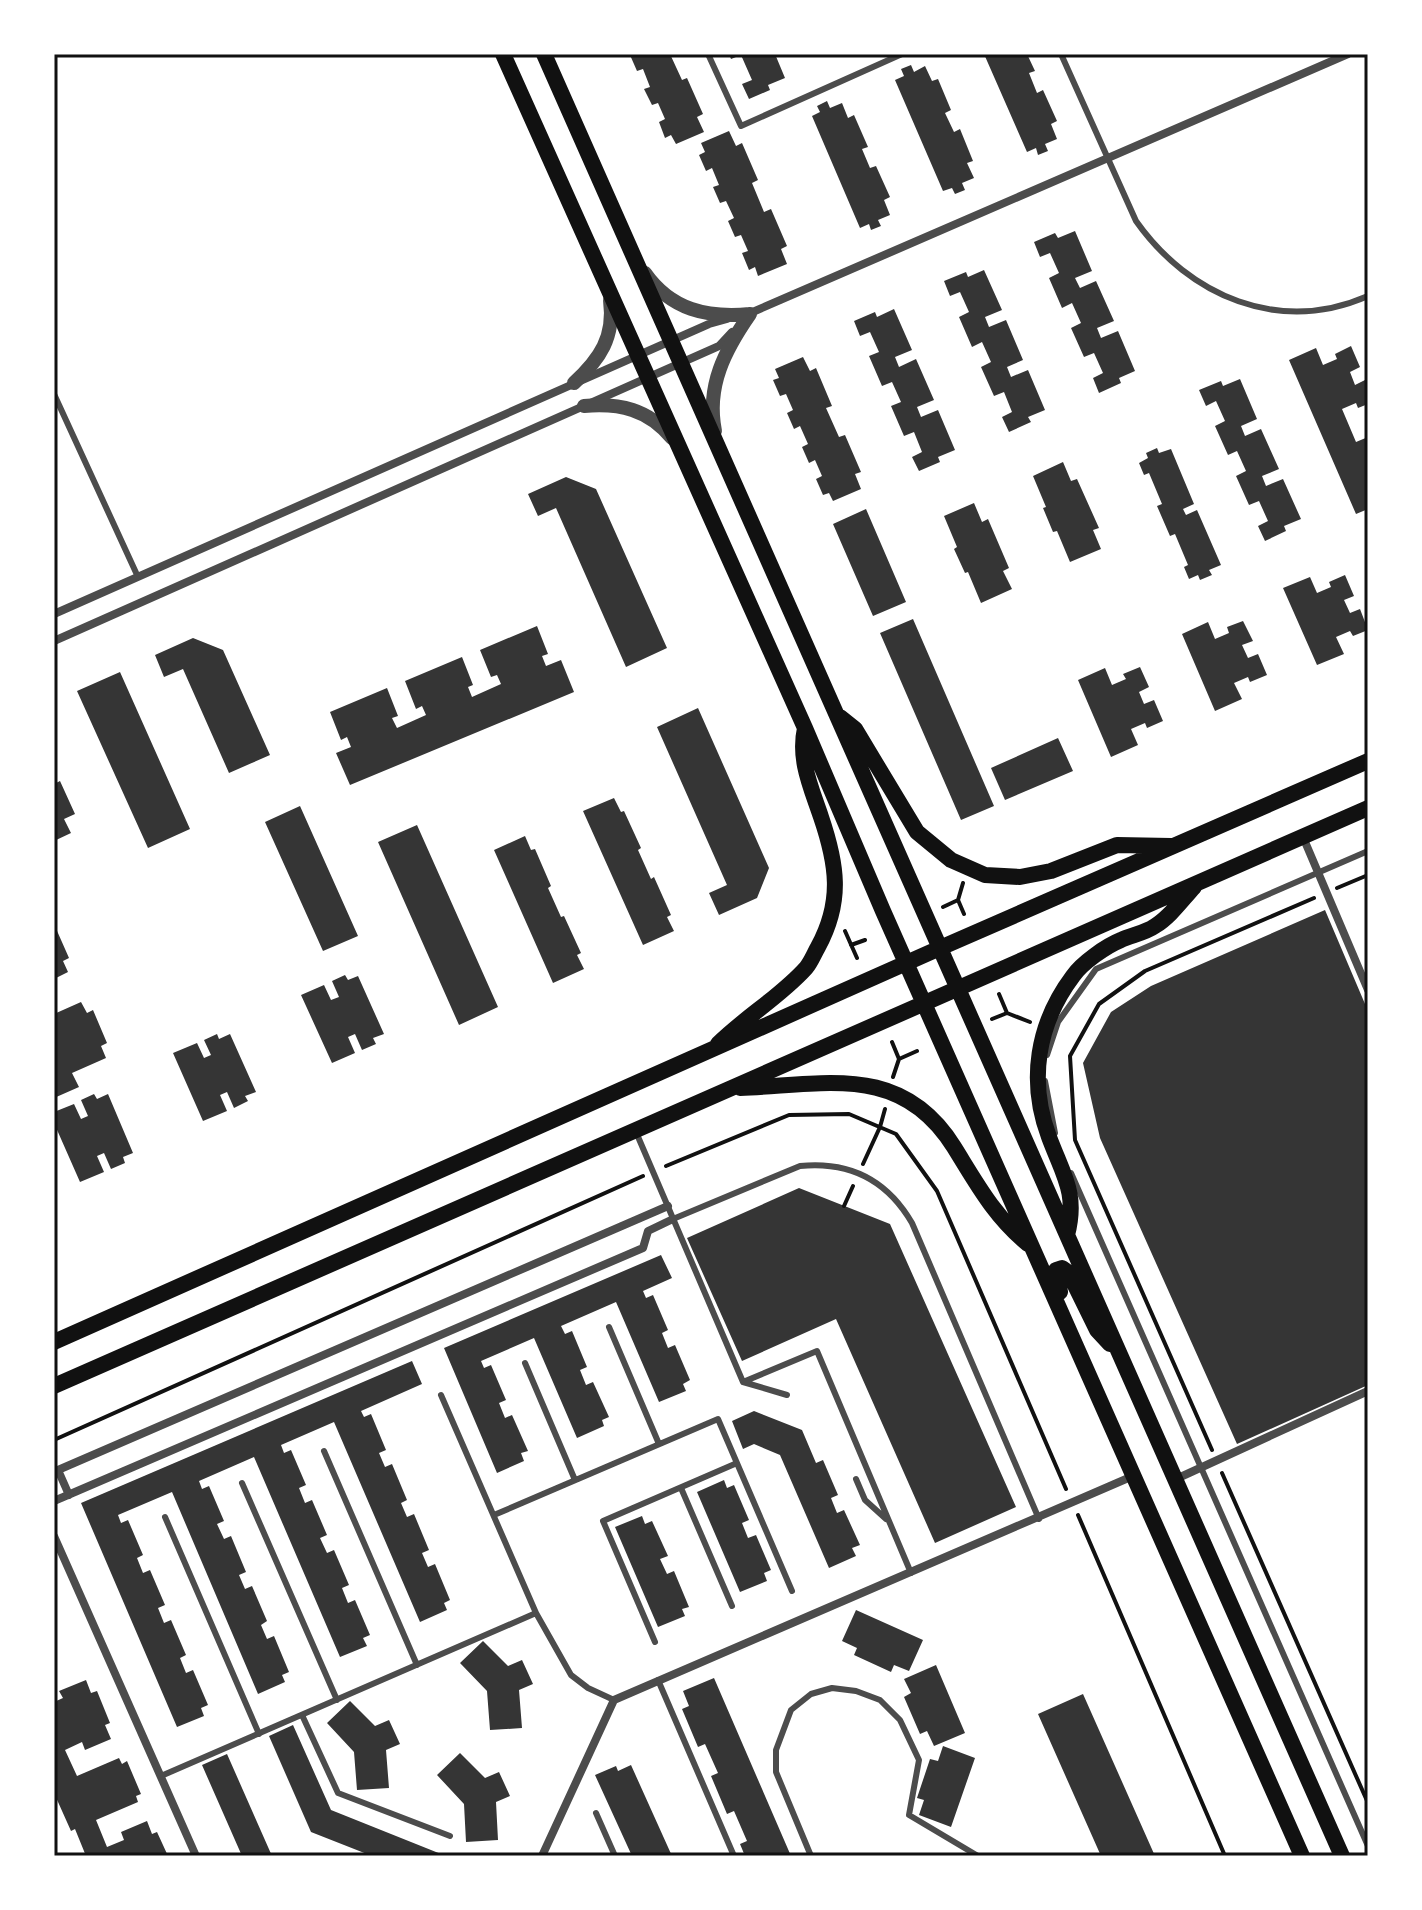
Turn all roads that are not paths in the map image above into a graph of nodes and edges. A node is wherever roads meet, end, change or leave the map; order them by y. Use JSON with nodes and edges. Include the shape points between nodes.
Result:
{"nodes":[{"id":1,"x":503,"y":54,"type":"edge"},
{"id":2,"x":544,"y":54,"type":"edge"},
{"id":3,"x":708,"y":54,"type":"edge"},
{"id":4,"x":902,"y":54,"type":"edge"},
{"id":5,"x":1061,"y":54,"type":"edge"},
{"id":6,"x":1348,"y":54,"type":"edge"},
{"id":7,"x":1107,"y":159,"type":"junction"},
{"id":8,"x":634,"y":259,"type":"junction"},
{"id":9,"x":609,"y":292,"type":"junction"},
{"id":10,"x":1368,"y":296,"type":"edge"},
{"id":11,"x":750,"y":314,"type":"junction"},
{"id":12,"x":671,"y":341,"type":"junction"},
{"id":13,"x":637,"y":356,"type":"junction"},
{"id":14,"x":681,"y":363,"type":"junction"},
{"id":15,"x":647,"y":378,"type":"junction"},
{"id":16,"x":574,"y":383,"type":"junction"},
{"id":17,"x":54,"y":394,"type":"edge"},
{"id":18,"x":584,"y":406,"type":"junction"},
{"id":19,"x":676,"y":443,"type":"junction"},
{"id":20,"x":718,"y":447,"type":"junction"},
{"id":21,"x":138,"y":577,"type":"junction"},
{"id":22,"x":54,"y":614,"type":"edge"},
{"id":23,"x":54,"y":641,"type":"edge"},
{"id":24,"x":836,"y":715,"type":"junction"},
{"id":25,"x":805,"y":728,"type":"junction"},
{"id":26,"x":1368,"y":761,"type":"edge"},
{"id":27,"x":1368,"y":808,"type":"edge"},
{"id":28,"x":1303,"y":836,"type":"junction"},
{"id":29,"x":1177,"y":846,"type":"junction"},
{"id":30,"x":1368,"y":851,"type":"edge"},
{"id":31,"x":1318,"y":873,"type":"junction"},
{"id":32,"x":1197,"y":883,"type":"junction"},
{"id":33,"x":940,"y":948,"type":"junction"},
{"id":34,"x":906,"y":963,"type":"junction"},
{"id":35,"x":958,"y":989,"type":"junction"},
{"id":36,"x":1368,"y":990,"type":"edge"},
{"id":37,"x":924,"y":1003,"type":"junction"},
{"id":38,"x":711,"y":1051,"type":"junction"},
{"id":39,"x":728,"y":1089,"type":"junction"},
{"id":40,"x":635,"y":1130,"type":"junction"},
{"id":41,"x":668,"y":1206,"type":"junction"},
{"id":42,"x":673,"y":1219,"type":"junction"},
{"id":43,"x":1067,"y":1235,"type":"junction"},
{"id":44,"x":1032,"y":1247,"type":"junction"},
{"id":45,"x":1061,"y":1313,"type":"junction"},
{"id":46,"x":609,"y":1327,"type":"dead end"},
{"id":47,"x":54,"y":1342,"type":"edge"},
{"id":48,"x":1119,"y":1354,"type":"junction"},
{"id":49,"x":525,"y":1363,"type":"dead end"},
{"id":50,"x":743,"y":1382,"type":"junction"},
{"id":51,"x":54,"y":1386,"type":"edge"},
{"id":52,"x":1368,"y":1391,"type":"edge"},
{"id":53,"x":441,"y":1395,"type":"dead end"},
{"id":54,"x":787,"y":1395,"type":"dead end"},
{"id":55,"x":659,"y":1444,"type":"junction"},
{"id":56,"x":324,"y":1451,"type":"dead end"},
{"id":57,"x":737,"y":1463,"type":"junction"},
{"id":58,"x":1201,"y":1468,"type":"junction"},
{"id":59,"x":1133,"y":1476,"type":"junction"},
{"id":60,"x":856,"y":1479,"type":"dead end"},
{"id":61,"x":575,"y":1480,"type":"junction"},
{"id":62,"x":1175,"y":1480,"type":"junction"},
{"id":63,"x":242,"y":1483,"type":"dead end"},
{"id":64,"x":681,"y":1488,"type":"junction"},
{"id":65,"x":69,"y":1495,"type":"junction"},
{"id":66,"x":54,"y":1501,"type":"edge"},
{"id":67,"x":494,"y":1515,"type":"junction"},
{"id":68,"x":165,"y":1517,"type":"dead end"},
{"id":69,"x":1039,"y":1519,"type":"junction"},
{"id":70,"x":889,"y":1521,"type":"junction"},
{"id":71,"x":54,"y":1536,"type":"edge"},
{"id":72,"x":911,"y":1573,"type":"junction"},
{"id":73,"x":792,"y":1591,"type":"dead end"},
{"id":74,"x":732,"y":1606,"type":"dead end"},
{"id":75,"x":536,"y":1613,"type":"junction"},
{"id":76,"x":655,"y":1642,"type":"dead end"},
{"id":77,"x":417,"y":1665,"type":"junction"},
{"id":78,"x":658,"y":1680,"type":"junction"},
{"id":79,"x":337,"y":1700,"type":"junction"},
{"id":80,"x":614,"y":1700,"type":"junction"},
{"id":81,"x":302,"y":1715,"type":"junction"},
{"id":82,"x":259,"y":1734,"type":"junction"},
{"id":83,"x":161,"y":1776,"type":"junction"},
{"id":84,"x":596,"y":1813,"type":"dead end"},
{"id":85,"x":450,"y":1836,"type":"dead end"},
{"id":86,"x":1368,"y":1846,"type":"edge"},
{"id":87,"x":196,"y":1856,"type":"edge"},
{"id":88,"x":542,"y":1856,"type":"edge"},
{"id":89,"x":615,"y":1856,"type":"edge"},
{"id":90,"x":734,"y":1856,"type":"edge"},
{"id":91,"x":811,"y":1856,"type":"edge"},
{"id":92,"x":978,"y":1856,"type":"edge"},
{"id":93,"x":1302,"y":1856,"type":"edge"},
{"id":94,"x":1342,"y":1856,"type":"edge"}],
"edges":[{"from":1,"to":9,"type":"main road"},
{"from":2,"to":8,"type":"main road"},
{"from":3,"to":4,"type":"lane","via":[[741,126]]},
{"from":5,"to":7,"type":"lane"},
{"from":6,"to":7,"type":"street"},
{"from":7,"to":10,"type":"lane","via":[[1150,242],[1209,290],[1283,311],[1333,307]]},
{"from":7,"to":11,"type":"street"},
{"from":8,"to":11,"type":"street","via":[[652,283],[694,311],[721,317]]},
{"from":8,"to":12,"type":"main road"},
{"from":9,"to":13,"type":"main road"},
{"from":9,"to":16,"type":"street","via":[[610,335],[603,352]]},
{"from":11,"to":12,"type":"street"},
{"from":11,"to":14,"type":"street","via":[[719,346]]},
{"from":11,"to":20,"type":"street","via":[[725,353],[713,390]]},
{"from":12,"to":13,"type":"street"},
{"from":12,"to":14,"type":"main road"},
{"from":13,"to":15,"type":"main road"},
{"from":13,"to":16,"type":"street"},
{"from":14,"to":15,"type":"street"},
{"from":14,"to":20,"type":"main road"},
{"from":15,"to":18,"type":"street"},
{"from":15,"to":19,"type":"main road"},
{"from":16,"to":21,"type":"street"},
{"from":17,"to":21,"type":"lane"},
{"from":18,"to":19,"type":"street","via":[[626,406],[662,426]]},
{"from":18,"to":23,"type":"street"},
{"from":19,"to":25,"type":"main road"},
{"from":20,"to":24,"type":"main road"},
{"from":21,"to":22,"type":"street"},
{"from":24,"to":29,"type":"main road","via":[[855,729],[917,832],[951,860],[985,875],[1020,877],[1051,871],[1117,845]]},
{"from":24,"to":33,"type":"main road"},
{"from":25,"to":34,"type":"main road"},
{"from":25,"to":38,"type":"main road","via":[[802,760],[831,846],[836,893],[830,925],[808,966]]},
{"from":26,"to":29,"type":"main road"},
{"from":27,"to":28,"type":"main road"},
{"from":28,"to":31,"type":"street"},
{"from":28,"to":32,"type":"main road"},
{"from":29,"to":33,"type":"main road"},
{"from":30,"to":31,"type":"lane"},
{"from":31,"to":36,"type":"street"},
{"from":31,"to":58,"type":"lane","via":[[1096,969],[1058,1022],[1043,1066],[1056,1139]]},
{"from":32,"to":35,"type":"main road"},
{"from":32,"to":43,"type":"main road","via":[[1155,926],[1117,941],[1074,973],[1054,1005],[1037,1058],[1036,1086],[1047,1133],[1072,1196]]},
{"from":33,"to":34,"type":"main road"},
{"from":33,"to":35,"type":"main road"},
{"from":34,"to":37,"type":"main road"},
{"from":34,"to":38,"type":"main road"},
{"from":35,"to":37,"type":"main road"},
{"from":35,"to":43,"type":"main road"},
{"from":37,"to":39,"type":"main road"},
{"from":37,"to":44,"type":"main road"},
{"from":38,"to":47,"type":"main road"},
{"from":39,"to":40,"type":"main road"},
{"from":39,"to":44,"type":"main road","via":[[862,1083],[913,1103],[944,1130],[992,1209]]},
{"from":40,"to":41,"type":"lane"},
{"from":40,"to":51,"type":"main road"},
{"from":41,"to":42,"type":"lane"},
{"from":41,"to":65,"type":"street","via":[[58,1470]]},
{"from":42,"to":50,"type":"lane"},
{"from":42,"to":65,"type":"street","via":[[648,1231],[643,1248]]},
{"from":42,"to":69,"type":"lane","via":[[800,1166],[860,1172],[890,1193],[912,1223]]},
{"from":43,"to":48,"type":"main road"},
{"from":44,"to":45,"type":"main road"},
{"from":45,"to":48,"type":"main road","via":[[1056,1270],[1062,1268],[1097,1330]]},
{"from":45,"to":59,"type":"main road"},
{"from":46,"to":55,"type":"lane"},
{"from":48,"to":62,"type":"main road"},
{"from":49,"to":61,"type":"lane"},
{"from":50,"to":54,"type":"lane"},
{"from":50,"to":70,"type":"lane","via":[[817,1351]]},
{"from":52,"to":58,"type":"street"},
{"from":53,"to":67,"type":"lane"},
{"from":55,"to":57,"type":"lane","via":[[718,1419]]},
{"from":55,"to":61,"type":"lane"},
{"from":56,"to":77,"type":"lane"},
{"from":57,"to":64,"type":"lane"},
{"from":57,"to":73,"type":"lane"},
{"from":58,"to":62,"type":"street"},
{"from":58,"to":86,"type":"lane"},
{"from":59,"to":69,"type":"street"},
{"from":59,"to":93,"type":"main road"},
{"from":60,"to":70,"type":"lane","via":[[865,1500]]},
{"from":61,"to":67,"type":"lane"},
{"from":62,"to":94,"type":"main road"},
{"from":63,"to":79,"type":"lane"},
{"from":64,"to":74,"type":"lane"},
{"from":64,"to":76,"type":"lane","via":[[603,1521]]},
{"from":65,"to":66,"type":"street"},
{"from":67,"to":75,"type":"lane"},
{"from":68,"to":82,"type":"lane"},
{"from":69,"to":72,"type":"street"},
{"from":70,"to":72,"type":"lane"},
{"from":71,"to":83,"type":"street"},
{"from":72,"to":78,"type":"street"},
{"from":75,"to":77,"type":"lane"},
{"from":75,"to":80,"type":"lane","via":[[571,1675]]},
{"from":77,"to":79,"type":"lane"},
{"from":78,"to":80,"type":"street"},
{"from":78,"to":90,"type":"lane"},
{"from":79,"to":81,"type":"lane"},
{"from":80,"to":88,"type":"street"},
{"from":81,"to":82,"type":"lane"},
{"from":81,"to":85,"type":"lane","via":[[338,1793]]},
{"from":82,"to":83,"type":"lane"},
{"from":83,"to":87,"type":"street"},
{"from":84,"to":89,"type":"lane"},
{"from":91,"to":92,"type":"lane","via":[[776,1772],[776,1750],[791,1710],[811,1694],[832,1688],[880,1700],[900,1720],[919,1760],[909,1815]]}]}
